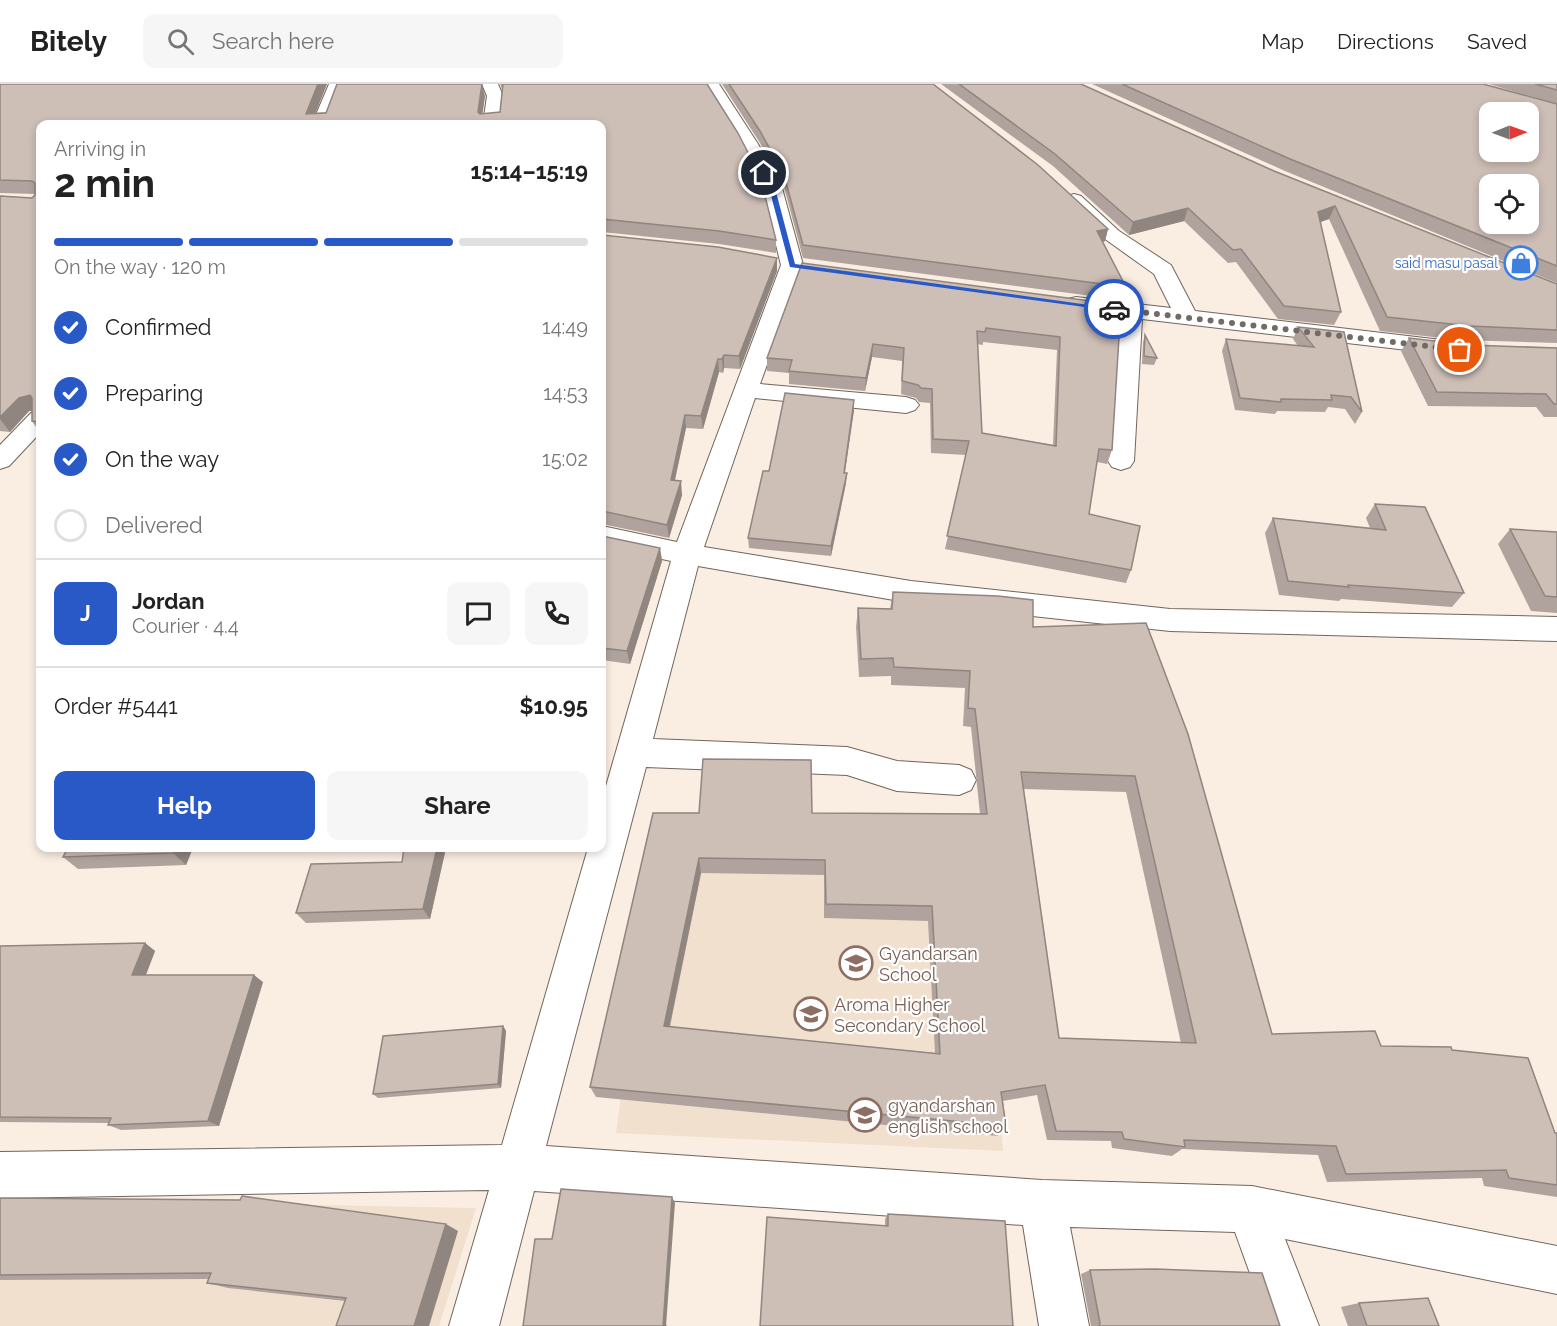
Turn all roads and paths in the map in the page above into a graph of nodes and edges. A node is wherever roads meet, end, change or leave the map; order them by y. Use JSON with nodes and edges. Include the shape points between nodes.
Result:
{"nodes":[{"id":1,"x":337,"y":84,"type":"edge"},
{"id":2,"x":490,"y":84,"type":"edge"},
{"id":3,"x":711,"y":84,"type":"edge"},
{"id":4,"x":322,"y":120,"type":"edge"},
{"id":5,"x":492,"y":120,"type":"edge"},
{"id":6,"x":1061,"y":187,"type":"edge"},
{"id":7,"x":1060,"y":302,"type":"edge"},
{"id":8,"x":1131,"y":311,"type":"junction"},
{"id":9,"x":1186,"y":316,"type":"junction"},
{"id":10,"x":1470,"y":350,"type":"edge"},
{"id":11,"x":744,"y":390,"type":"junction"},
{"id":12,"x":906,"y":405,"type":"dead end"},
{"id":13,"x":36,"y":423,"type":"edge"},
{"id":14,"x":3,"y":453,"type":"edge"},
{"id":15,"x":36,"y":455,"type":"edge"},
{"id":16,"x":1121,"y":461,"type":"dead end"},
{"id":17,"x":606,"y":537,"type":"edge"},
{"id":18,"x":687,"y":554,"type":"junction"},
{"id":19,"x":1557,"y":629,"type":"edge"},
{"id":20,"x":632,"y":752,"type":"junction"},
{"id":21,"x":959,"y":780,"type":"dead end"},
{"id":22,"x":606,"y":846,"type":"edge"},
{"id":23,"x":604,"y":852,"type":"edge"},
{"id":24,"x":517,"y":1167,"type":"junction"},
{"id":25,"x":0,"y":1175,"type":"edge"},
{"id":26,"x":1042,"y":1203,"type":"junction"},
{"id":27,"x":1252,"y":1209,"type":"junction"},
{"id":28,"x":1557,"y":1270,"type":"edge"},
{"id":29,"x":474,"y":1326,"type":"edge"},
{"id":30,"x":1064,"y":1326,"type":"edge"},
{"id":31,"x":1294,"y":1326,"type":"edge"}],
"edges":[{"from":1,"to":4,"type":"street"},
{"from":2,"to":5,"type":"street","via":[[495,96]]},
{"from":3,"to":11,"type":"street","via":[[772,188],[793,265]]},
{"from":6,"to":9,"type":"street","via":[[1112,234],[1163,270]]},
{"from":7,"to":8,"type":"street"},
{"from":8,"to":9,"type":"street"},
{"from":8,"to":16,"type":"street"},
{"from":9,"to":10,"type":"street"},
{"from":11,"to":12,"type":"street"},
{"from":11,"to":18,"type":"street"},
{"from":13,"to":14,"type":"street"},
{"from":14,"to":15,"type":"street"},
{"from":17,"to":18,"type":"street"},
{"from":18,"to":19,"type":"street","via":[[911,592],[1170,620]]},
{"from":18,"to":20,"type":"street"},
{"from":20,"to":21,"type":"street","via":[[847,761],[897,776]]},
{"from":20,"to":22,"type":"street"},
{"from":23,"to":24,"type":"street"},
{"from":24,"to":25,"type":"street"},
{"from":24,"to":26,"type":"street"},
{"from":24,"to":29,"type":"street"},
{"from":26,"to":27,"type":"street"},
{"from":26,"to":30,"type":"street"},
{"from":27,"to":28,"type":"street"},
{"from":27,"to":31,"type":"street"}]}
